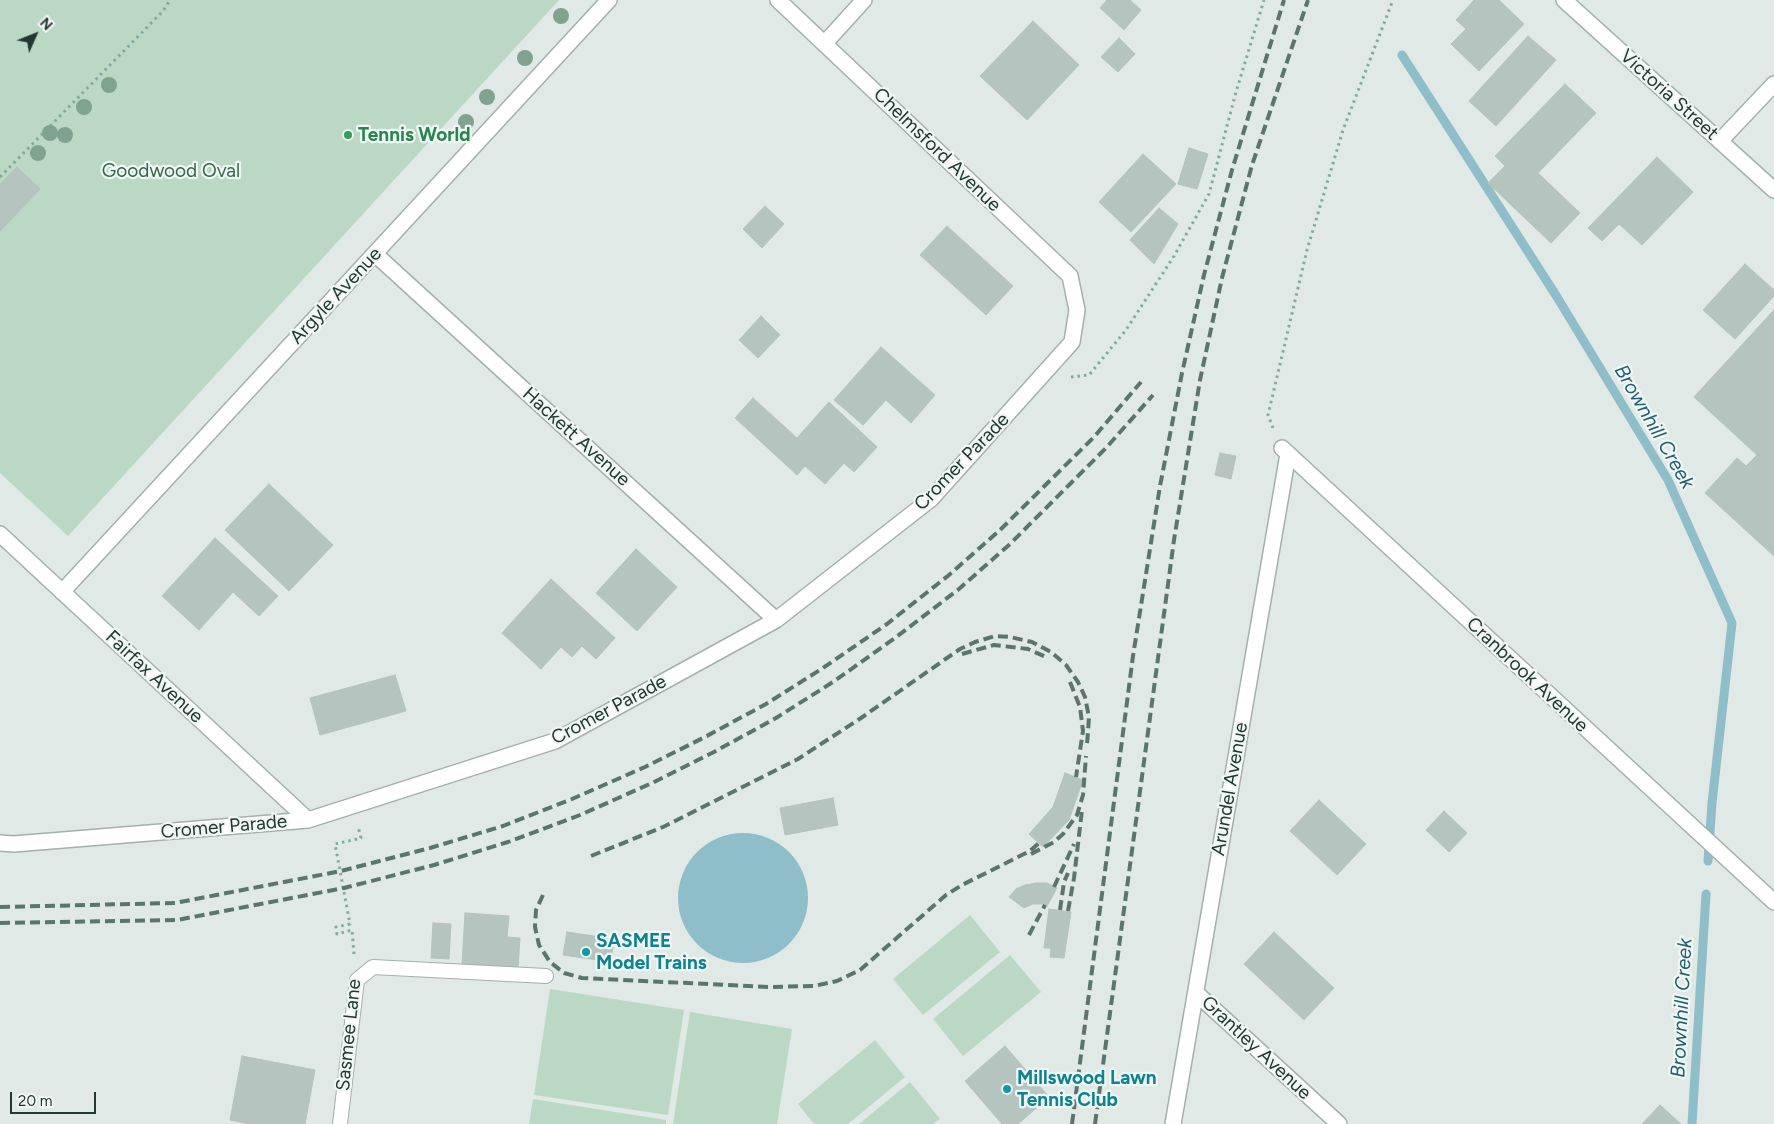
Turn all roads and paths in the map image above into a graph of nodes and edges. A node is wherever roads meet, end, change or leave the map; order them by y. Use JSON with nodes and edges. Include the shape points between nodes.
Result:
{"nodes":[{"id":1,"x":170,"y":0,"type":"edge"},
{"id":2,"x":609,"y":0,"type":"edge"},
{"id":3,"x":778,"y":0,"type":"edge"},
{"id":4,"x":864,"y":0,"type":"edge"},
{"id":5,"x":1264,"y":0,"type":"edge"},
{"id":6,"x":1393,"y":0,"type":"edge"},
{"id":7,"x":1564,"y":0,"type":"edge"},
{"id":8,"x":825,"y":43,"type":"junction"},
{"id":9,"x":1774,"y":84,"type":"edge"},
{"id":10,"x":1720,"y":141,"type":"junction"},
{"id":11,"x":0,"y":177,"type":"edge"},
{"id":12,"x":1774,"y":190,"type":"edge"},
{"id":13,"x":375,"y":254,"type":"junction"},
{"id":14,"x":1078,"y":310,"type":"joint"},
{"id":15,"x":1037,"y":381,"type":"junction"},
{"id":16,"x":1284,"y":450,"type":"junction"},
{"id":17,"x":0,"y":534,"type":"edge"},
{"id":18,"x":62,"y":592,"type":"junction"},
{"id":19,"x":776,"y":620,"type":"junction"},
{"id":20,"x":353,"y":806,"type":"junction"},
{"id":21,"x":308,"y":820,"type":"junction"},
{"id":22,"x":0,"y":843,"type":"edge"},
{"id":23,"x":1774,"y":902,"type":"edge"},
{"id":24,"x":546,"y":976,"type":"dead end"},
{"id":25,"x":357,"y":980,"type":"junction"},
{"id":26,"x":1196,"y":993,"type":"junction"},
{"id":27,"x":340,"y":1124,"type":"edge"},
{"id":28,"x":1173,"y":1124,"type":"edge"},
{"id":29,"x":1338,"y":1124,"type":"edge"}],
"edges":[{"from":1,"to":11,"type":"path","via":[[163,11]]},
{"from":2,"to":13,"type":"street","name":"Argyle Avenue"},
{"from":3,"to":8,"type":"street","name":"Chelmsford Avenue"},
{"from":4,"to":8,"type":"street"},
{"from":5,"to":15,"type":"path","via":[[1209,194],[1174,256],[1126,330],[1089,375]]},
{"from":6,"to":16,"type":"path","via":[[1340,138],[1290,315],[1268,415]]},
{"from":7,"to":10,"type":"street","name":"Victoria Street"},
{"from":8,"to":14,"type":"street","name":"Chelmsford Avenue","via":[[1070,276]]},
{"from":9,"to":10,"type":"street"},
{"from":10,"to":12,"type":"street","name":"Victoria Street"},
{"from":13,"to":18,"type":"street","name":"Argyle Avenue"},
{"from":13,"to":19,"type":"street","name":"Hackett Avenue"},
{"from":14,"to":15,"type":"street","name":"Cromer Parade","via":[[1072,342]]},
{"from":15,"to":19,"type":"street","name":"Cromer Parade","via":[[931,499]]},
{"from":16,"to":23,"type":"street","name":"Cranbrook Avenue"},
{"from":16,"to":26,"type":"street","name":"Arundel Avenue"},
{"from":17,"to":18,"type":"street","name":"Fairfax Avenue"},
{"from":18,"to":21,"type":"street","name":"Fairfax Avenue"},
{"from":19,"to":20,"type":"street","name":"Cromer Parade","via":[[556,740]]},
{"from":20,"to":21,"type":"street","name":"Cromer Parade"},
{"from":20,"to":25,"type":"path","name":"Sasmee Lane","via":[[360,838],[335,844],[350,924],[336,927],[338,934],[352,930]]},
{"from":21,"to":22,"type":"street","name":"Cromer Parade"},
{"from":24,"to":25,"type":"lane","via":[[374,967]]},
{"from":25,"to":27,"type":"lane","name":"Sasmee Lane"},
{"from":26,"to":28,"type":"street","name":"Arundel Avenue"},
{"from":26,"to":29,"type":"street","name":"Grantley Avenue"}]}
